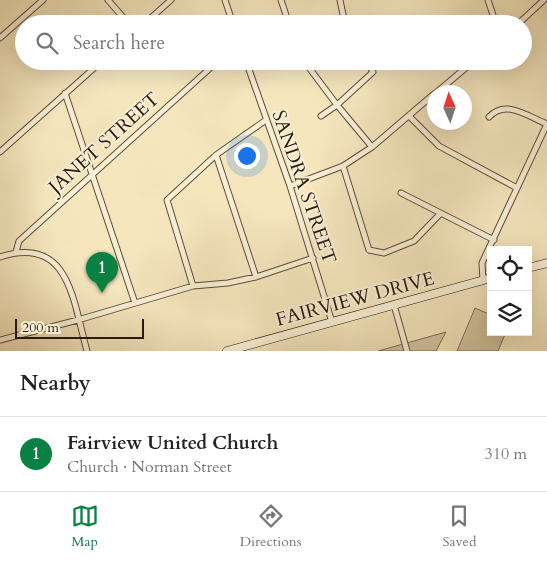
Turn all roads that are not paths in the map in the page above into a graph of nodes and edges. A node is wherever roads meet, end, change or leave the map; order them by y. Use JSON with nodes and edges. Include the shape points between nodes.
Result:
{"nodes":[{"id":1,"x":43,"y":0,"type":"edge"},
{"id":2,"x":108,"y":0,"type":"edge"},
{"id":3,"x":171,"y":0,"type":"edge"},
{"id":4,"x":225,"y":0,"type":"edge"},
{"id":5,"x":281,"y":0,"type":"edge"},
{"id":6,"x":340,"y":0,"type":"edge"},
{"id":7,"x":488,"y":0,"type":"edge"},
{"id":8,"x":544,"y":0,"type":"edge"},
{"id":9,"x":26,"y":15,"type":"edge"},
{"id":10,"x":121,"y":15,"type":"edge"},
{"id":11,"x":154,"y":15,"type":"edge"},
{"id":12,"x":230,"y":15,"type":"edge"},
{"id":13,"x":286,"y":15,"type":"edge"},
{"id":14,"x":343,"y":15,"type":"edge"},
{"id":15,"x":493,"y":15,"type":"edge"},
{"id":16,"x":528,"y":15,"type":"edge"},
{"id":17,"x":15,"y":25,"type":"edge"},
{"id":18,"x":0,"y":38,"type":"edge"},
{"id":19,"x":92,"y":70,"type":"edge"},
{"id":20,"x":208,"y":70,"type":"edge"},
{"id":21,"x":249,"y":70,"type":"edge"},
{"id":22,"x":311,"y":70,"type":"edge"},
{"id":23,"x":372,"y":70,"type":"edge"},
{"id":24,"x":464,"y":70,"type":"edge"},
{"id":25,"x":446,"y":85,"type":"edge"},
{"id":26,"x":65,"y":94,"type":"junction"},
{"id":27,"x":427,"y":101,"type":"edge"},
{"id":28,"x":337,"y":105,"type":"junction"},
{"id":29,"x":321,"y":116,"type":"dead end"},
{"id":30,"x":409,"y":116,"type":"junction"},
{"id":31,"x":488,"y":117,"type":"dead end"},
{"id":32,"x":266,"y":120,"type":"junction"},
{"id":33,"x":547,"y":124,"type":"edge"},
{"id":34,"x":372,"y":147,"type":"junction"},
{"id":35,"x":0,"y":152,"type":"edge"},
{"id":36,"x":216,"y":155,"type":"junction"},
{"id":37,"x":343,"y":166,"type":"junction"},
{"id":38,"x":92,"y":174,"type":"junction"},
{"id":39,"x":290,"y":186,"type":"junction"},
{"id":40,"x":517,"y":188,"type":"junction"},
{"id":41,"x":401,"y":194,"type":"dead end"},
{"id":42,"x":440,"y":214,"type":"junction"},
{"id":43,"x":494,"y":240,"type":"junction"},
{"id":44,"x":491,"y":246,"type":"edge"},
{"id":45,"x":16,"y":252,"type":"junction"},
{"id":46,"x":487,"y":253,"type":"edge"},
{"id":47,"x":0,"y":257,"type":"edge"},
{"id":48,"x":313,"y":258,"type":"junction"},
{"id":49,"x":547,"y":263,"type":"edge"},
{"id":50,"x":532,"y":267,"type":"edge"},
{"id":51,"x":256,"y":277,"type":"junction"},
{"id":52,"x":487,"y":279,"type":"edge"},
{"id":53,"x":193,"y":286,"type":"junction"},
{"id":54,"x":136,"y":303,"type":"junction"},
{"id":55,"x":394,"y":305,"type":"junction"},
{"id":56,"x":78,"y":320,"type":"junction"},
{"id":57,"x":332,"y":322,"type":"junction"},
{"id":58,"x":0,"y":340,"type":"edge"},
{"id":59,"x":87,"y":351,"type":"edge"},
{"id":60,"x":227,"y":351,"type":"edge"},
{"id":61,"x":407,"y":351,"type":"edge"}],
"edges":[{"from":1,"to":9,"type":"street"},
{"from":2,"to":10,"type":"street"},
{"from":3,"to":11,"type":"street"},
{"from":4,"to":12,"type":"street"},
{"from":5,"to":13,"type":"street"},
{"from":6,"to":14,"type":"street"},
{"from":7,"to":15,"type":"street"},
{"from":8,"to":16,"type":"street"},
{"from":17,"to":18,"type":"street"},
{"from":19,"to":26,"type":"street"},
{"from":20,"to":38,"type":"street","name":"JANET STREET"},
{"from":21,"to":32,"type":"street","name":"SANDRA STREET"},
{"from":22,"to":28,"type":"street"},
{"from":23,"to":28,"type":"street"},
{"from":24,"to":25,"type":"street"},
{"from":26,"to":35,"type":"street"},
{"from":26,"to":38,"type":"street"},
{"from":27,"to":30,"type":"street"},
{"from":28,"to":29,"type":"street"},
{"from":28,"to":34,"type":"street"},
{"from":30,"to":34,"type":"street"},
{"from":30,"to":40,"type":"street","via":[[439,146]]},
{"from":31,"to":33,"type":"street","via":[[496,110],[508,108]]},
{"from":32,"to":36,"type":"street"},
{"from":32,"to":39,"type":"street","name":"SANDRA STREET"},
{"from":33,"to":40,"type":"street"},
{"from":34,"to":37,"type":"street"},
{"from":36,"to":51,"type":"street"},
{"from":36,"to":53,"type":"street","via":[[167,200]]},
{"from":37,"to":39,"type":"street"},
{"from":37,"to":42,"type":"street","via":[[369,250],[384,253],[414,241]]},
{"from":38,"to":45,"type":"street","name":"JANET STREET","via":[[19,241]]},
{"from":38,"to":54,"type":"street"},
{"from":39,"to":48,"type":"street","name":"SANDRA STREET"},
{"from":40,"to":43,"type":"street"},
{"from":41,"to":42,"type":"street"},
{"from":42,"to":43,"type":"street"},
{"from":43,"to":44,"type":"street"},
{"from":45,"to":47,"type":"street"},
{"from":45,"to":56,"type":"street","via":[[30,252],[56,264],[70,288]]},
{"from":46,"to":52,"type":"street","via":[[482,263]]},
{"from":48,"to":51,"type":"street"},
{"from":48,"to":57,"type":"street","name":"SANDRA STREET"},
{"from":49,"to":50,"type":"main road"},
{"from":51,"to":53,"type":"street"},
{"from":52,"to":55,"type":"main road","name":"FAIRVIEW DRIVE"},
{"from":53,"to":54,"type":"street"},
{"from":54,"to":56,"type":"street"},
{"from":55,"to":57,"type":"main road","name":"FAIRVIEW DRIVE"},
{"from":55,"to":61,"type":"street"},
{"from":56,"to":58,"type":"street"},
{"from":56,"to":59,"type":"street"},
{"from":57,"to":60,"type":"main road","name":"FAIRVIEW DRIVE"}]}
